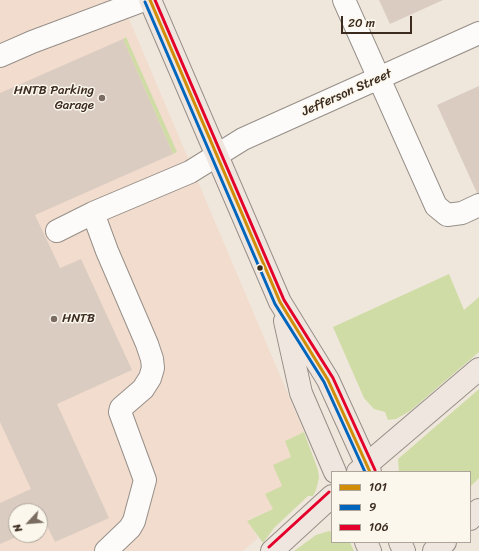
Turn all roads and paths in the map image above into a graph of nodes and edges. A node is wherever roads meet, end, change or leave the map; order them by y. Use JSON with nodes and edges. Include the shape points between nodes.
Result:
{"nodes":[{"id":1,"x":144,"y":0,"type":"edge"},
{"id":2,"x":150,"y":0,"type":"edge"},
{"id":3,"x":344,"y":0,"type":"edge"},
{"id":4,"x":479,"y":33,"type":"edge"},
{"id":5,"x":0,"y":56,"type":"edge"},
{"id":6,"x":379,"y":79,"type":"junction"},
{"id":7,"x":216,"y":154,"type":"junction"},
{"id":8,"x":479,"y":205,"type":"edge"},
{"id":9,"x":93,"y":213,"type":"junction"},
{"id":10,"x":57,"y":232,"type":"dead end"},
{"id":11,"x":280,"y":302,"type":"junction"},
{"id":12,"x":479,"y":369,"type":"edge"},
{"id":13,"x":365,"y":469,"type":"edge"},
{"id":14,"x":335,"y":471,"type":"edge"},
{"id":15,"x":331,"y":497,"type":"edge"},
{"id":16,"x":479,"y":510,"type":"edge"},
{"id":17,"x":471,"y":518,"type":"edge"},
{"id":18,"x":444,"y":543,"type":"edge"},
{"id":19,"x":106,"y":551,"type":"edge"},
{"id":20,"x":272,"y":551,"type":"edge"},
{"id":21,"x":434,"y":551,"type":"edge"}],
"edges":[{"from":1,"to":5,"type":"street"},
{"from":2,"to":7,"type":"main road"},
{"from":3,"to":6,"type":"street"},
{"from":4,"to":6,"type":"street","name":"Jefferson Street"},
{"from":6,"to":7,"type":"street","name":"Jefferson Street","via":[[243,139]]},
{"from":6,"to":8,"type":"street","via":[[436,206],[447,215],[462,213]]},
{"from":7,"to":9,"type":"street","name":"Jefferson Street","via":[[190,172]]},
{"from":7,"to":11,"type":"main road"},
{"from":9,"to":10,"type":"street","name":"Jefferson Street"},
{"from":9,"to":19,"type":"street","via":[[147,344],[153,368],[143,389],[121,408],[120,412],[145,480],[134,521]]},
{"from":11,"to":13,"type":"main road","via":[[328,380]]},
{"from":11,"to":14,"type":"main road","via":[[301,393]]},
{"from":12,"to":13,"type":"main road"},
{"from":15,"to":20,"type":"main road"},
{"from":16,"to":17,"type":"main road"},
{"from":18,"to":21,"type":"main road"}]}
